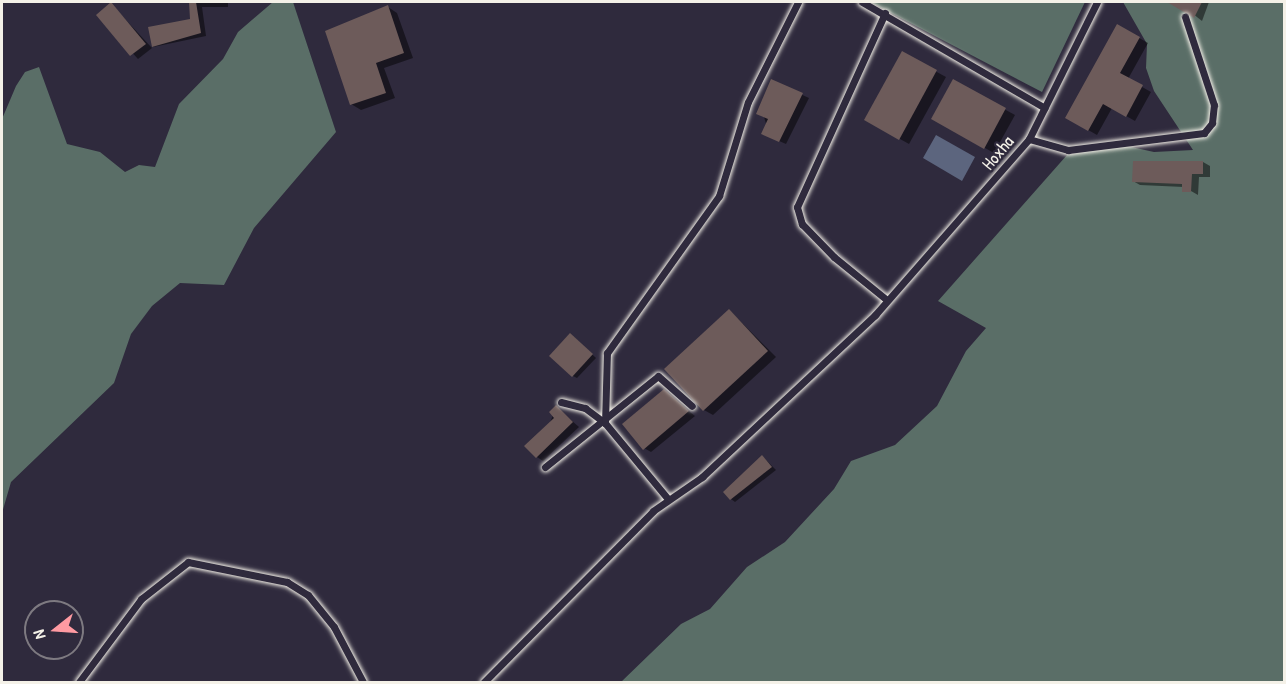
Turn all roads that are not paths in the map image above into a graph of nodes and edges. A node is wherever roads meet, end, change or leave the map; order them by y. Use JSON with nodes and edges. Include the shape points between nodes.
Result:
{"nodes":[{"id":1,"x":798,"y":2,"type":"edge"},
{"id":2,"x":861,"y":2,"type":"edge"},
{"id":3,"x":1096,"y":2,"type":"edge"},
{"id":4,"x":885,"y":13,"type":"junction"},
{"id":5,"x":1185,"y":17,"type":"dead end"},
{"id":6,"x":1045,"y":105,"type":"junction"},
{"id":7,"x":1029,"y":139,"type":"junction"},
{"id":8,"x":887,"y":300,"type":"junction"},
{"id":9,"x":561,"y":402,"type":"dead end"},
{"id":10,"x":692,"y":406,"type":"dead end"},
{"id":11,"x":605,"y":423,"type":"junction"},
{"id":12,"x":545,"y":467,"type":"dead end"},
{"id":13,"x":668,"y":499,"type":"junction"},
{"id":14,"x":79,"y":682,"type":"edge"},
{"id":15,"x":363,"y":682,"type":"edge"},
{"id":16,"x":484,"y":682,"type":"edge"}],
"edges":[{"from":1,"to":11,"type":"lane","via":[[748,102],[719,196],[607,353]]},
{"from":2,"to":4,"type":"lane"},
{"from":3,"to":6,"type":"lane","name":"Hoxha"},
{"from":4,"to":6,"type":"lane"},
{"from":4,"to":8,"type":"lane","via":[[797,207],[802,224],[834,257]]},
{"from":5,"to":7,"type":"lane","via":[[1214,105],[1212,123],[1204,133],[1068,150]]},
{"from":6,"to":7,"type":"lane","name":"Hoxha"},
{"from":7,"to":8,"type":"lane","name":"Hoxha"},
{"from":8,"to":13,"type":"lane","name":"Hoxha","via":[[702,477]]},
{"from":9,"to":11,"type":"lane","via":[[585,408]]},
{"from":10,"to":11,"type":"lane","via":[[662,374]]},
{"from":11,"to":12,"type":"lane"},
{"from":11,"to":13,"type":"lane"},
{"from":13,"to":16,"type":"lane","name":"Hoxha"},
{"from":14,"to":15,"type":"lane","via":[[141,599],[188,562],[287,582],[308,595],[334,627]]}]}
